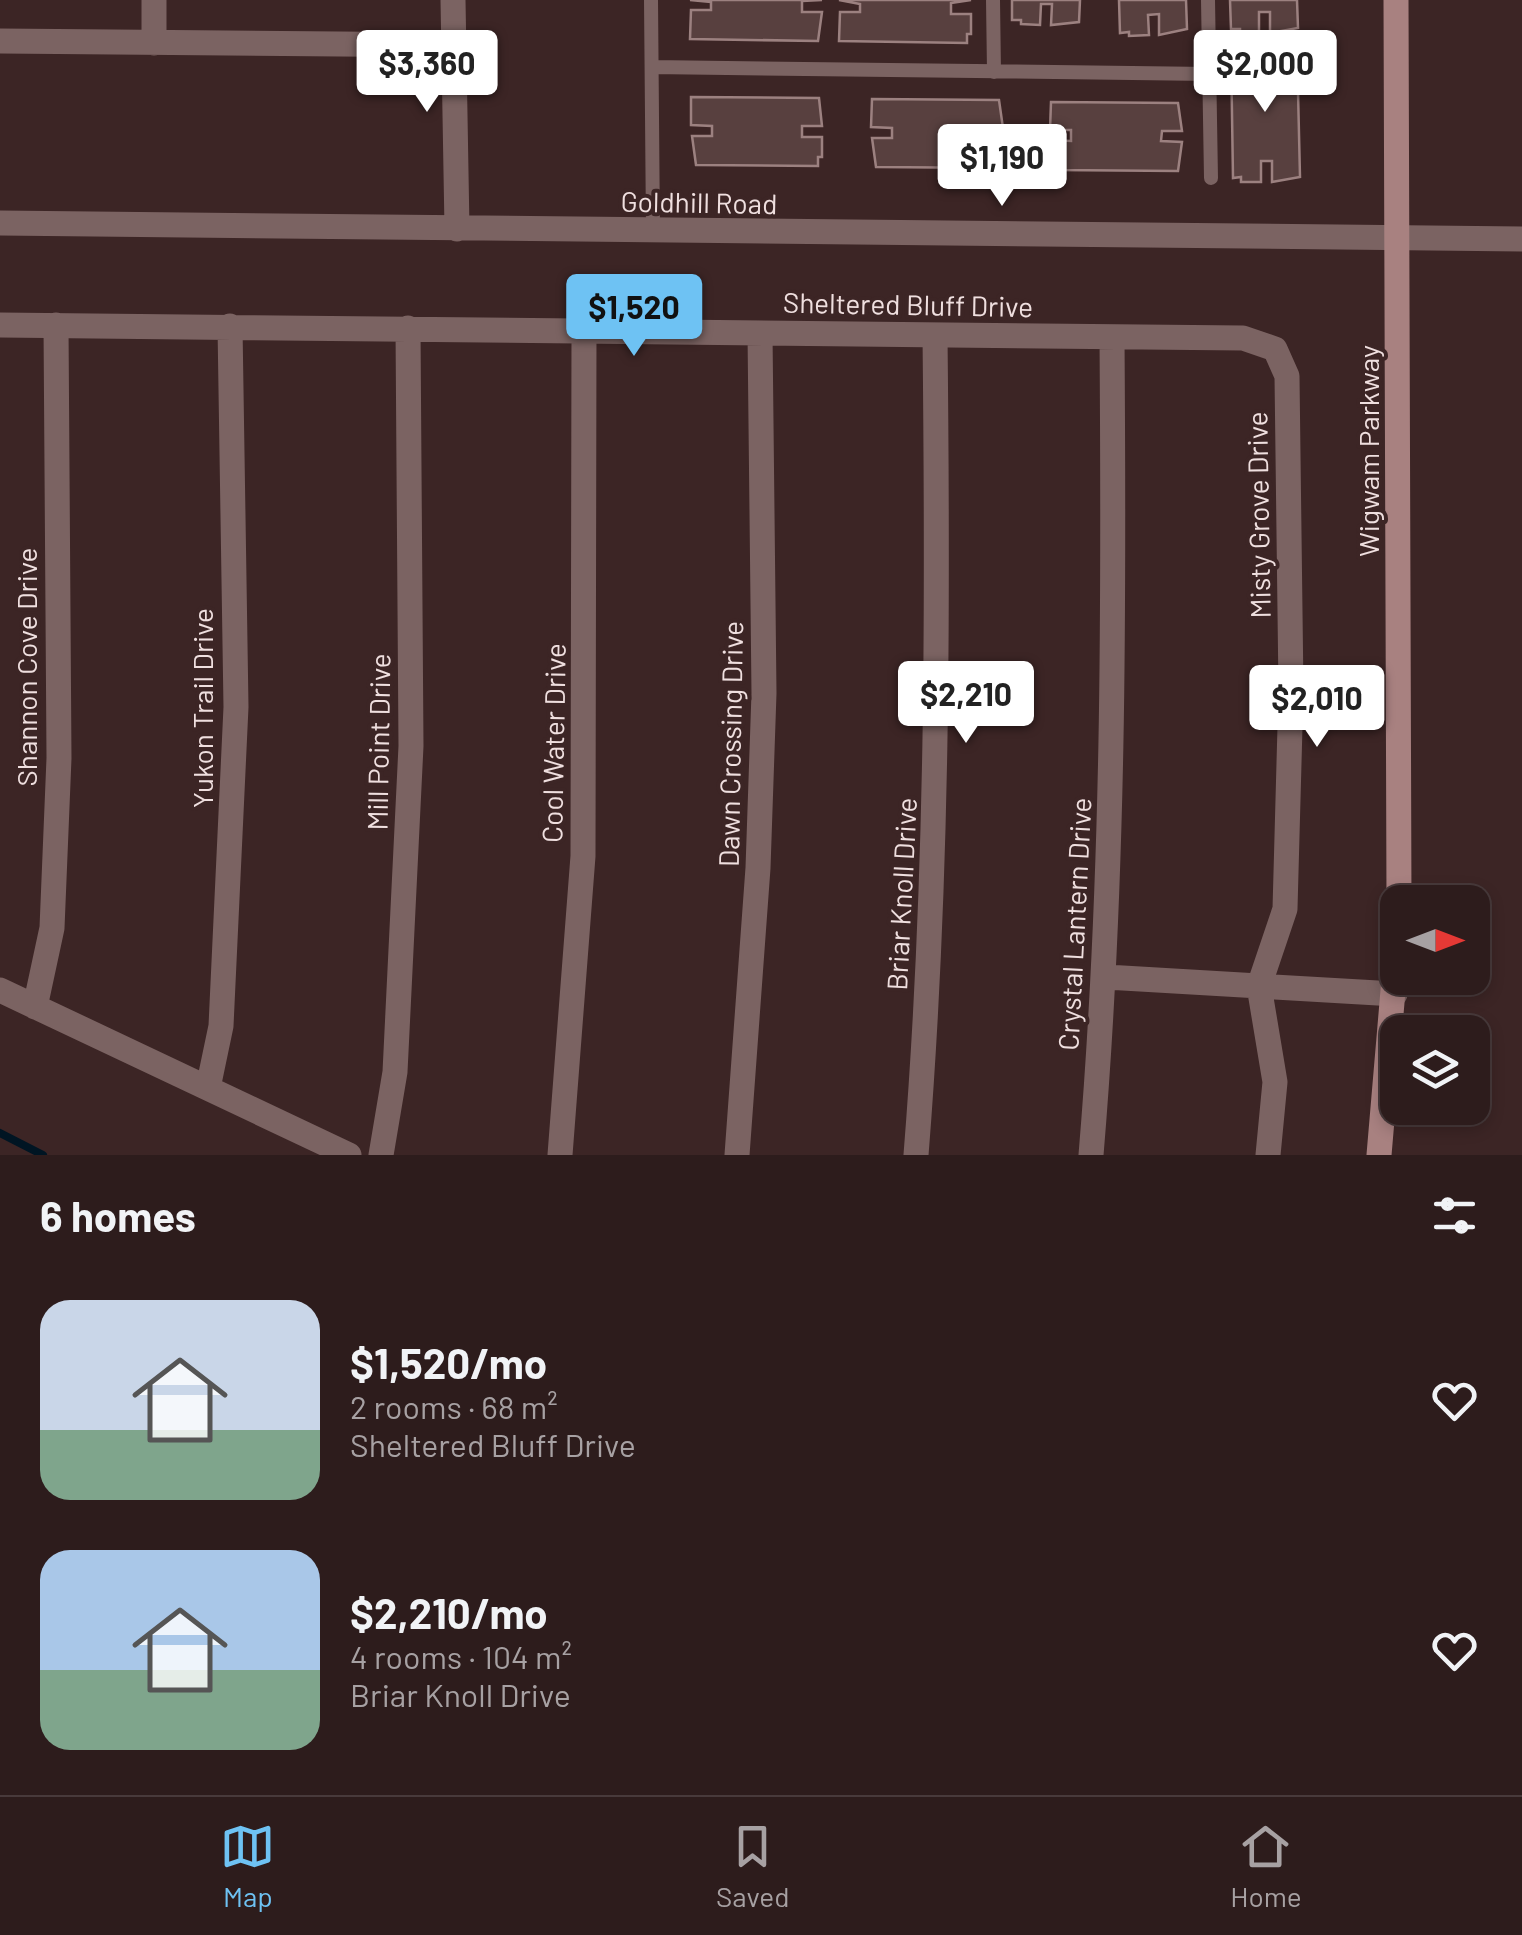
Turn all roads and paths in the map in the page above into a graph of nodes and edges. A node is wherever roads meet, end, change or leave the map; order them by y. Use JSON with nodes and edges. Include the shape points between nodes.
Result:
{"nodes":[{"id":1,"x":154,"y":0,"type":"edge"},
{"id":2,"x":454,"y":0,"type":"edge"},
{"id":3,"x":652,"y":0,"type":"edge"},
{"id":4,"x":993,"y":0,"type":"edge"},
{"id":5,"x":1208,"y":0,"type":"edge"},
{"id":6,"x":1396,"y":0,"type":"edge"},
{"id":7,"x":0,"y":41,"type":"edge"},
{"id":8,"x":154,"y":43,"type":"junction"},
{"id":9,"x":454,"y":45,"type":"junction"},
{"id":10,"x":652,"y":67,"type":"junction"},
{"id":11,"x":994,"y":72,"type":"junction"},
{"id":12,"x":1209,"y":74,"type":"junction"},
{"id":13,"x":1210,"y":178,"type":"dead end"},
{"id":14,"x":0,"y":223,"type":"edge"},
{"id":15,"x":457,"y":229,"type":"junction"},
{"id":16,"x":653,"y":233,"type":"junction"},
{"id":17,"x":1522,"y":240,"type":"edge"},
{"id":18,"x":1398,"y":241,"type":"junction"},
{"id":19,"x":0,"y":325,"type":"edge"},
{"id":20,"x":56,"y":325,"type":"junction"},
{"id":21,"x":230,"y":326,"type":"junction"},
{"id":22,"x":408,"y":328,"type":"junction"},
{"id":23,"x":584,"y":330,"type":"junction"},
{"id":24,"x":760,"y":334,"type":"junction"},
{"id":25,"x":935,"y":335,"type":"junction"},
{"id":26,"x":1112,"y":336,"type":"junction"},
{"id":27,"x":1274,"y":349,"type":"joint"},
{"id":28,"x":1399,"y":885,"type":"edge"},
{"id":29,"x":1106,"y":977,"type":"junction"},
{"id":30,"x":1258,"y":986,"type":"junction"},
{"id":31,"x":0,"y":990,"type":"edge"},
{"id":32,"x":1380,"y":993,"type":"edge"},
{"id":33,"x":1395,"y":995,"type":"edge"},
{"id":34,"x":36,"y":1007,"type":"junction"},
{"id":35,"x":208,"y":1088,"type":"junction"},
{"id":36,"x":348,"y":1155,"type":"edge"},
{"id":37,"x":381,"y":1155,"type":"edge"},
{"id":38,"x":560,"y":1155,"type":"edge"},
{"id":39,"x":737,"y":1155,"type":"edge"},
{"id":40,"x":916,"y":1155,"type":"edge"},
{"id":41,"x":1090,"y":1155,"type":"edge"},
{"id":42,"x":1268,"y":1155,"type":"edge"},
{"id":43,"x":1379,"y":1155,"type":"edge"}],
"edges":[{"from":1,"to":8,"type":"street"},
{"from":2,"to":9,"type":"street"},
{"from":3,"to":10,"type":"lane"},
{"from":4,"to":11,"type":"lane"},
{"from":5,"to":12,"type":"lane"},
{"from":6,"to":18,"type":"main road","name":"Wigwam Parkway"},
{"from":7,"to":8,"type":"street"},
{"from":8,"to":9,"type":"street"},
{"from":9,"to":15,"type":"street"},
{"from":10,"to":11,"type":"lane"},
{"from":10,"to":16,"type":"lane"},
{"from":11,"to":12,"type":"lane"},
{"from":12,"to":13,"type":"lane"},
{"from":14,"to":15,"type":"street","name":"Goldhill Road"},
{"from":15,"to":16,"type":"street","name":"Goldhill Road"},
{"from":16,"to":18,"type":"street","name":"Goldhill Road"},
{"from":17,"to":18,"type":"street","name":"Goldhill Road"},
{"from":18,"to":28,"type":"main road","name":"Wigwam Parkway"},
{"from":19,"to":20,"type":"street","name":"Sheltered Bluff Drive"},
{"from":20,"to":21,"type":"street","name":"Sheltered Bluff Drive"},
{"from":20,"to":34,"type":"street","name":"Shannon Cove Drive","via":[[59,758],[52,928]]},
{"from":21,"to":22,"type":"street","name":"Sheltered Bluff Drive"},
{"from":21,"to":35,"type":"street","name":"Yukon Trail Drive","via":[[235,726],[222,1008]]},
{"from":22,"to":23,"type":"street","name":"Sheltered Bluff Drive"},
{"from":22,"to":37,"type":"street","name":"Mill Point Drive","via":[[411,746],[395,1072]]},
{"from":23,"to":24,"type":"street","name":"Sheltered Bluff Drive"},
{"from":23,"to":38,"type":"street","name":"Cool Water Drive","via":[[583,856]]},
{"from":24,"to":25,"type":"street","name":"Sheltered Bluff Drive"},
{"from":24,"to":39,"type":"street","name":"Dawn Crossing Drive","via":[[764,693]]},
{"from":25,"to":26,"type":"street","name":"Sheltered Bluff Drive"},
{"from":25,"to":40,"type":"street","name":"Briar Knoll Drive","via":[[938,735]]},
{"from":26,"to":27,"type":"street","name":"Sheltered Bluff Drive","via":[[1242,338]]},
{"from":26,"to":29,"type":"street","name":"Crystal Lantern Drive","via":[[1115,698]]},
{"from":27,"to":30,"type":"street","name":"Misty Grove Drive","via":[[1287,376],[1290,710],[1284,910]]},
{"from":29,"to":30,"type":"street"},
{"from":29,"to":41,"type":"street","name":"Crystal Lantern Drive"},
{"from":30,"to":32,"type":"street"},
{"from":30,"to":42,"type":"street","name":"Misty Grove Drive","via":[[1276,1082]]},
{"from":31,"to":34,"type":"street"},
{"from":33,"to":43,"type":"main road"},
{"from":34,"to":35,"type":"street"},
{"from":35,"to":36,"type":"street"}]}
